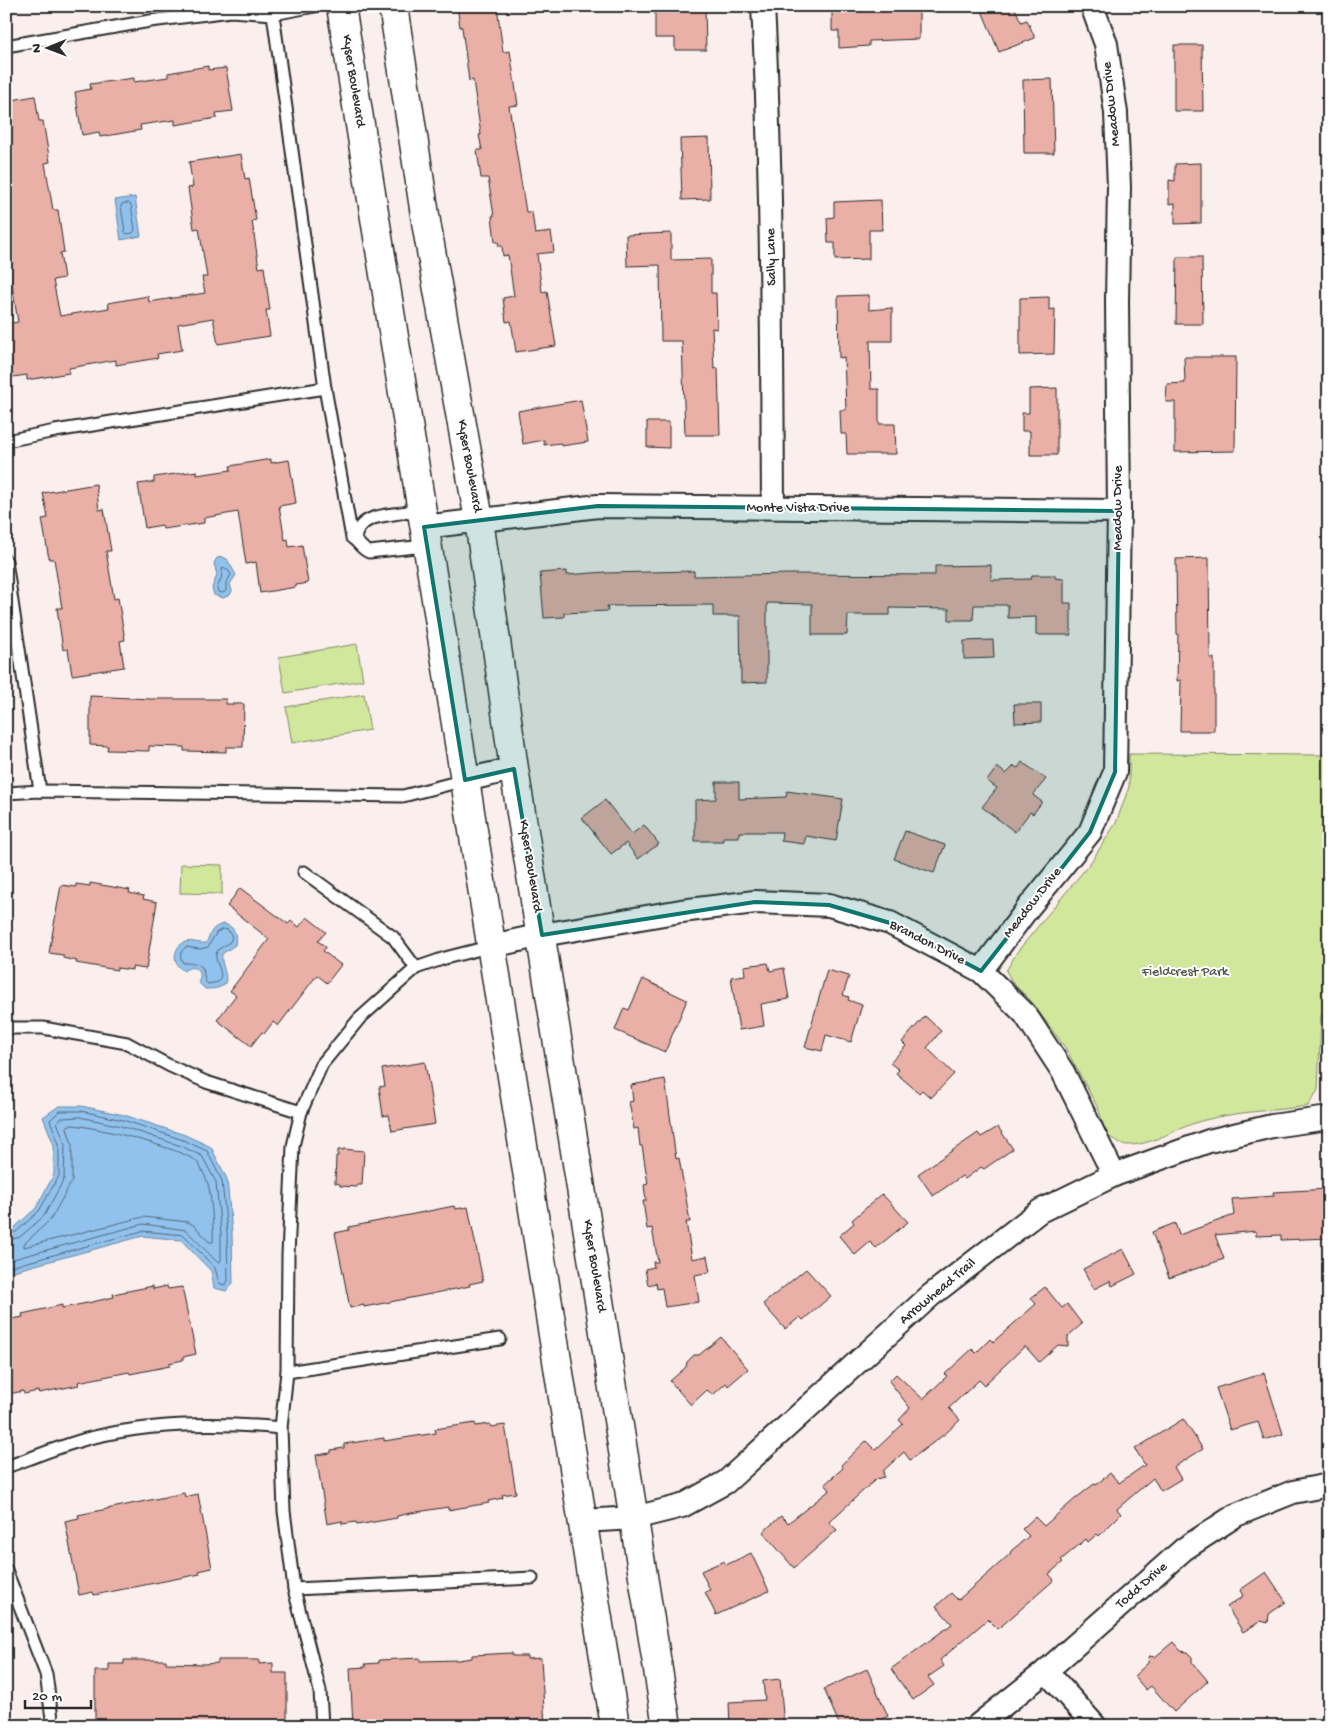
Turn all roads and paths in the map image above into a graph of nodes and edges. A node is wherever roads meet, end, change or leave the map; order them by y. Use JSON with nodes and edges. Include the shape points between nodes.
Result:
{"nodes":[{"id":1,"x":315,"y":6,"type":"edge"},
{"id":2,"x":341,"y":6,"type":"edge"},
{"id":3,"x":393,"y":6,"type":"edge"},
{"id":4,"x":763,"y":6,"type":"edge"},
{"id":5,"x":1092,"y":6,"type":"edge"},
{"id":6,"x":274,"y":14,"type":"junction"},
{"id":7,"x":6,"y":46,"type":"edge"},
{"id":8,"x":325,"y":388,"type":"junction"},
{"id":9,"x":6,"y":441,"type":"edge"},
{"id":10,"x":773,"y":507,"type":"junction"},
{"id":11,"x":1119,"y":510,"type":"junction"},
{"id":12,"x":479,"y":520,"type":"junction"},
{"id":13,"x":424,"y":527,"type":"junction"},
{"id":14,"x":355,"y":539,"type":"junction"},
{"id":15,"x":6,"y":562,"type":"edge"},
{"id":16,"x":514,"y":770,"type":"junction"},
{"id":17,"x":466,"y":780,"type":"junction"},
{"id":18,"x":40,"y":791,"type":"junction"},
{"id":19,"x":6,"y":793,"type":"edge"},
{"id":20,"x":304,"y":872,"type":"dead end"},
{"id":21,"x":542,"y":935,"type":"junction"},
{"id":22,"x":492,"y":946,"type":"junction"},
{"id":23,"x":416,"y":968,"type":"junction"},
{"id":24,"x":981,"y":971,"type":"junction"},
{"id":25,"x":6,"y":1028,"type":"edge"},
{"id":26,"x":301,"y":1112,"type":"junction"},
{"id":27,"x":1329,"y":1118,"type":"edge"},
{"id":28,"x":1114,"y":1175,"type":"junction"},
{"id":29,"x":500,"y":1340,"type":"dead end"},
{"id":30,"x":287,"y":1372,"type":"junction"},
{"id":31,"x":281,"y":1428,"type":"junction"},
{"id":32,"x":6,"y":1466,"type":"edge"},
{"id":33,"x":1329,"y":1485,"type":"edge"},
{"id":34,"x":634,"y":1518,"type":"junction"},
{"id":35,"x":583,"y":1521,"type":"junction"},
{"id":36,"x":6,"y":1570,"type":"edge"},
{"id":37,"x":532,"y":1578,"type":"dead end"},
{"id":38,"x":294,"y":1589,"type":"junction"},
{"id":39,"x":1046,"y":1671,"type":"junction"},
{"id":40,"x":53,"y":1726,"type":"edge"},
{"id":41,"x":322,"y":1726,"type":"edge"},
{"id":42,"x":615,"y":1726,"type":"edge"},
{"id":43,"x":668,"y":1726,"type":"edge"},
{"id":44,"x":977,"y":1726,"type":"edge"},
{"id":45,"x":1095,"y":1726,"type":"edge"}],
"edges":[{"from":1,"to":6,"type":"lane"},
{"from":2,"to":13,"type":"street","name":"Kyser Boulevard"},
{"from":3,"to":12,"type":"street","name":"Kyser Boulevard","via":[[427,228]]},
{"from":4,"to":10,"type":"street","name":"Sally Lane","via":[[772,257]]},
{"from":5,"to":11,"type":"street","name":"Meadow Drive","via":[[1106,44],[1116,113]]},
{"from":6,"to":7,"type":"lane","via":[[231,11]]},
{"from":6,"to":8,"type":"lane"},
{"from":8,"to":9,"type":"lane"},
{"from":8,"to":14,"type":"lane","via":[[351,535]]},
{"from":10,"to":11,"type":"street","name":"Monte Vista Drive"},
{"from":10,"to":12,"type":"street","name":"Monte Vista Drive","via":[[598,506]]},
{"from":11,"to":24,"type":"street","name":"Meadow Drive","via":[[1115,772],[1090,832]]},
{"from":12,"to":13,"type":"street","name":"Monte Vista Drive"},
{"from":12,"to":16,"type":"street","name":"Kyser Boulevard"},
{"from":13,"to":14,"type":"lane","via":[[414,547],[369,552]]},
{"from":13,"to":14,"type":"lane","via":[[407,512],[365,520]]},
{"from":13,"to":17,"type":"street","name":"Kyser Boulevard"},
{"from":15,"to":18,"type":"lane"},
{"from":16,"to":17,"type":"street"},
{"from":16,"to":21,"type":"street","name":"Kyser Boulevard"},
{"from":17,"to":18,"type":"lane","via":[[403,796]]},
{"from":17,"to":22,"type":"street","name":"Kyser Boulevard"},
{"from":18,"to":19,"type":"lane"},
{"from":20,"to":23,"type":"lane","via":[[393,937]]},
{"from":21,"to":22,"type":"street","name":"Brandon Drive"},
{"from":21,"to":24,"type":"street","name":"Brandon Drive","via":[[755,902],[829,904],[890,923]]},
{"from":21,"to":34,"type":"street","name":"Kyser Boulevard"},
{"from":22,"to":23,"type":"lane"},
{"from":22,"to":35,"type":"street","name":"Kyser Boulevard"},
{"from":23,"to":26,"type":"lane","via":[[359,1019],[322,1064]]},
{"from":24,"to":28,"type":"street","name":"Brandon Drive","via":[[1025,1014],[1063,1072]]},
{"from":25,"to":26,"type":"lane","via":[[43,1028],[127,1043],[206,1082]]},
{"from":26,"to":30,"type":"lane","via":[[293,1146]]},
{"from":27,"to":28,"type":"street","name":"Arrowhead Trail","via":[[1272,1126],[1209,1141]]},
{"from":28,"to":34,"type":"street","name":"Arrowhead Trail","via":[[1040,1211],[930,1296],[726,1482],[682,1506]]},
{"from":29,"to":30,"type":"lane"},
{"from":30,"to":31,"type":"lane"},
{"from":31,"to":32,"type":"lane","via":[[208,1424],[132,1429],[92,1437]]},
{"from":31,"to":38,"type":"lane","via":[[284,1511]]},
{"from":33,"to":39,"type":"street","name":"Todd Drive","via":[[1293,1492],[1236,1515],[1184,1549]]},
{"from":34,"to":35,"type":"street","name":"Arrowhead Trail"},
{"from":34,"to":43,"type":"street","name":"Kyser Boulevard"},
{"from":35,"to":42,"type":"street","name":"Kyser Boulevard"},
{"from":36,"to":40,"type":"lane","via":[[46,1674]]},
{"from":37,"to":38,"type":"lane"},
{"from":38,"to":41,"type":"lane","via":[[320,1691]]},
{"from":39,"to":44,"type":"street","name":"Todd Drive"},
{"from":39,"to":45,"type":"street"}]}
